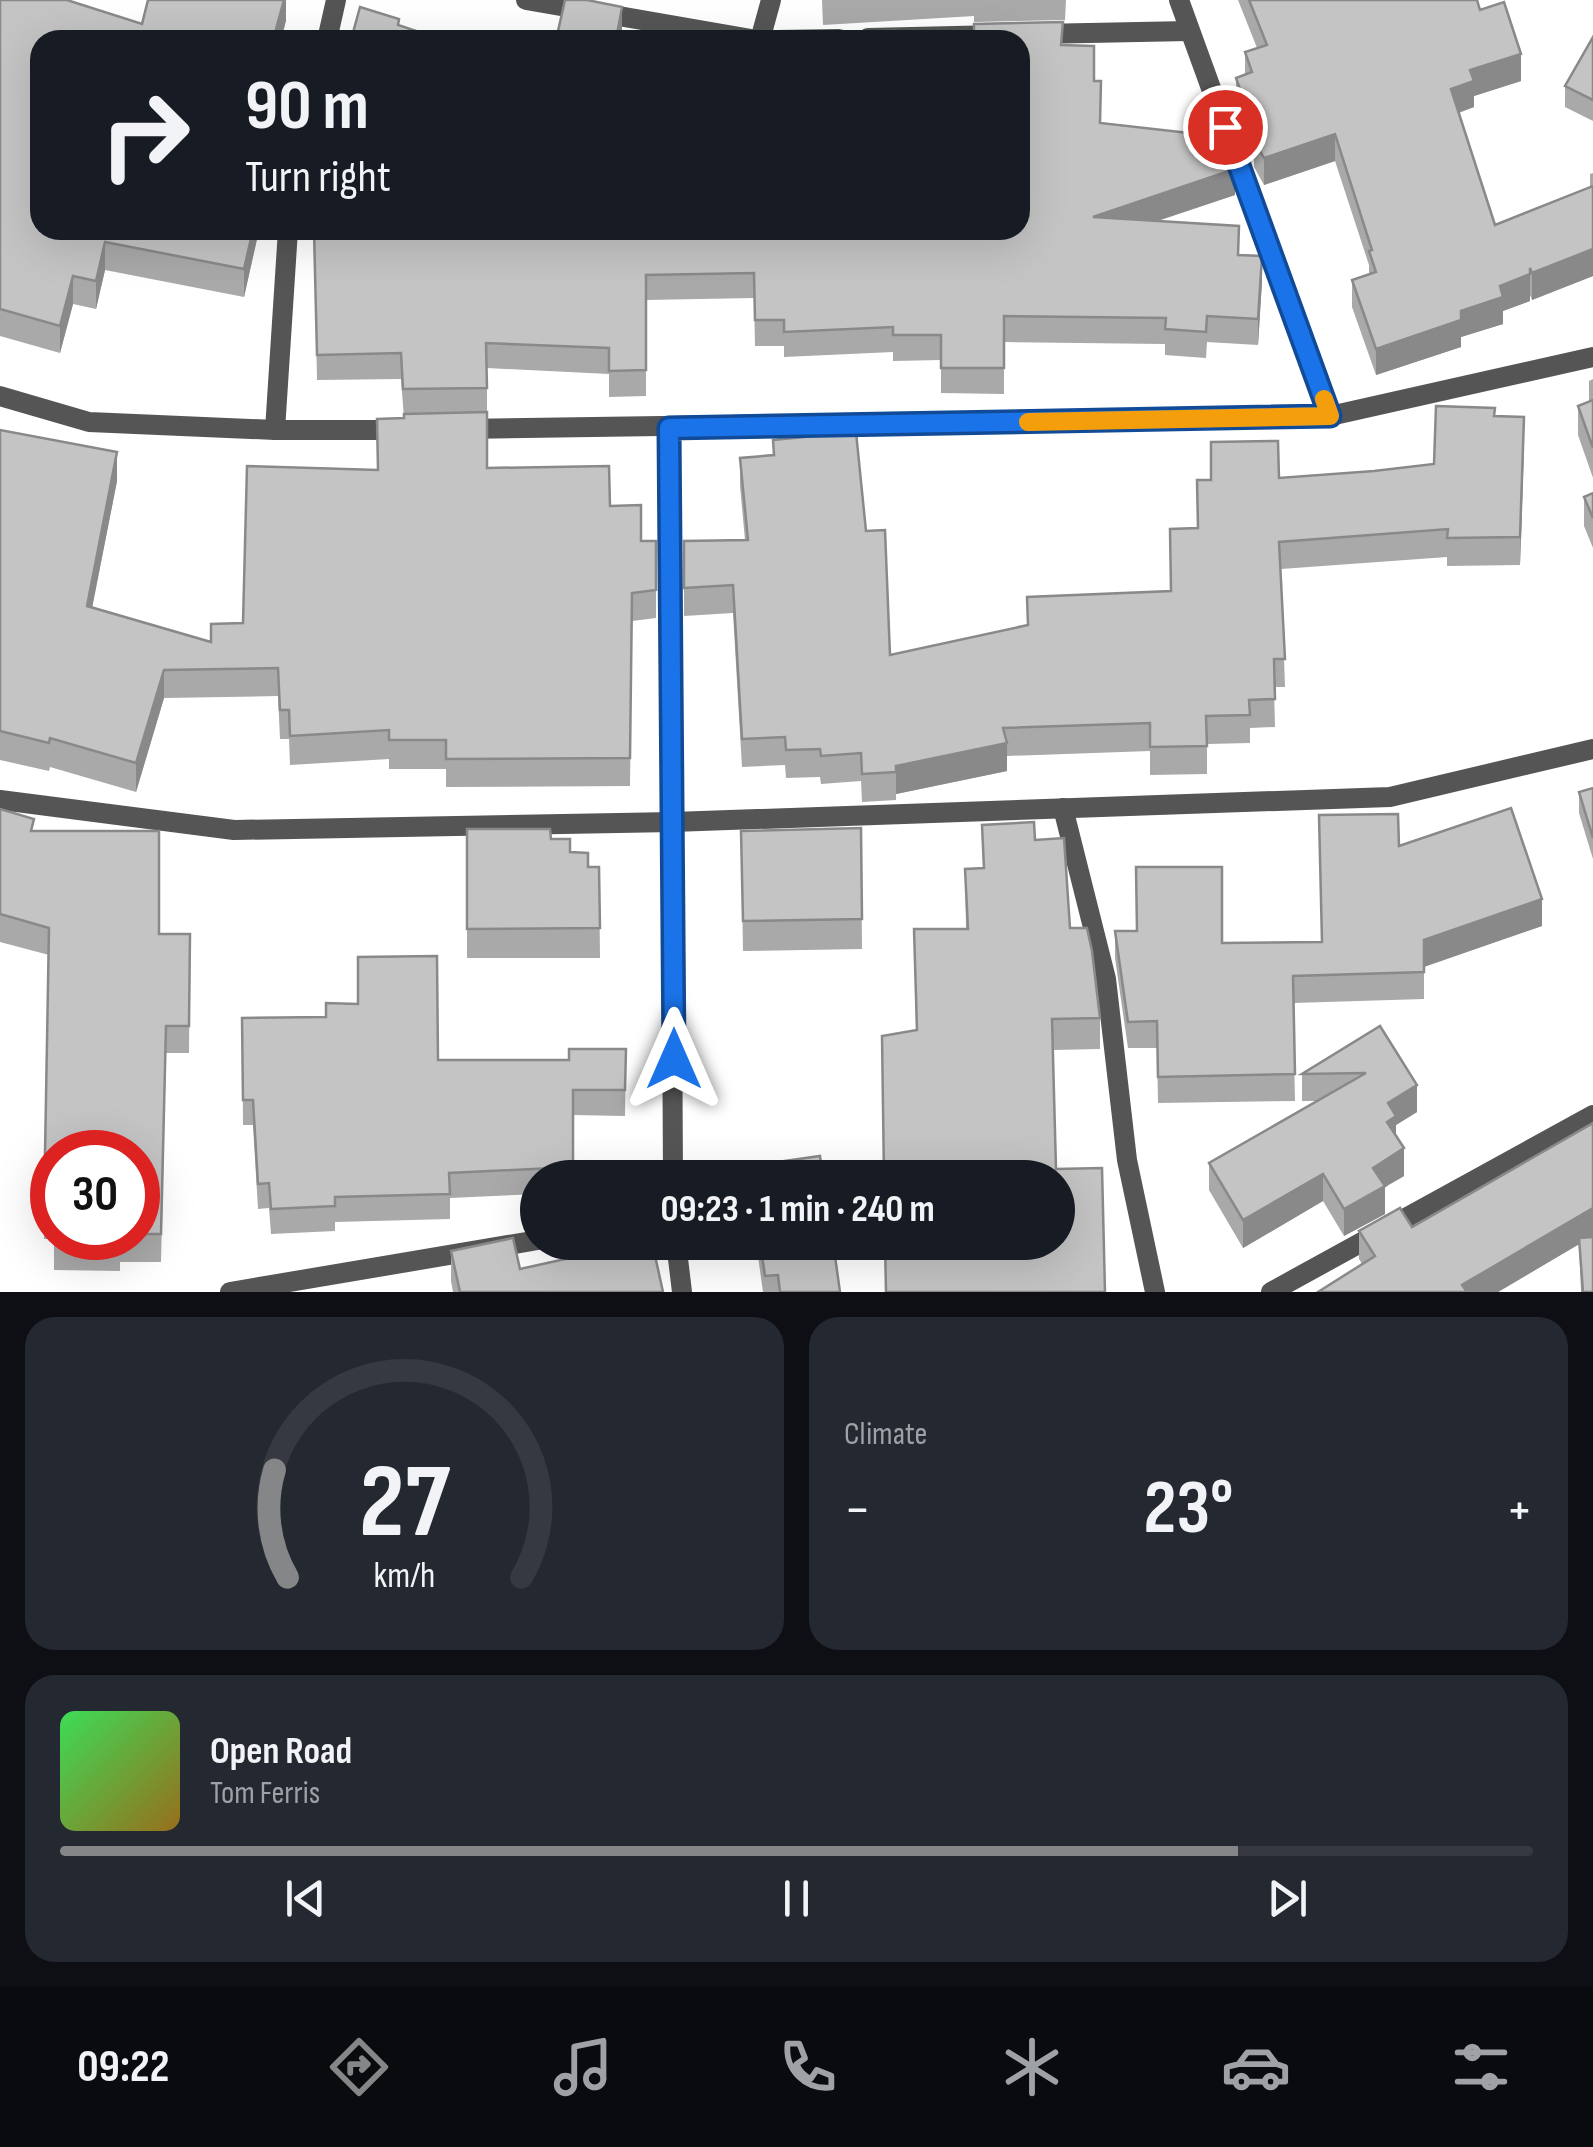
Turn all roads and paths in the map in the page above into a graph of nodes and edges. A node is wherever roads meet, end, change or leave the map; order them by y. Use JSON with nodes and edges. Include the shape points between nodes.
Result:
{"nodes":[{"id":1,"x":336,"y":0,"type":"edge"},
{"id":2,"x":526,"y":0,"type":"edge"},
{"id":3,"x":772,"y":0,"type":"edge"},
{"id":4,"x":1179,"y":0,"type":"edge"},
{"id":5,"x":328,"y":30,"type":"edge"},
{"id":6,"x":700,"y":30,"type":"edge"},
{"id":7,"x":762,"y":30,"type":"edge"},
{"id":8,"x":1190,"y":31,"type":"junction"},
{"id":9,"x":1030,"y":34,"type":"edge"},
{"id":10,"x":287,"y":240,"type":"edge"},
{"id":11,"x":1593,"y":356,"type":"edge"},
{"id":12,"x":0,"y":396,"type":"edge"},
{"id":13,"x":1330,"y":416,"type":"junction"},
{"id":14,"x":669,"y":428,"type":"junction"},
{"id":15,"x":275,"y":430,"type":"junction"},
{"id":16,"x":1593,"y":749,"type":"edge"},
{"id":17,"x":0,"y":800,"type":"edge"},
{"id":18,"x":1063,"y":808,"type":"junction"},
{"id":19,"x":673,"y":822,"type":"junction"},
{"id":20,"x":1593,"y":1115,"type":"edge"},
{"id":21,"x":674,"y":1160,"type":"edge"},
{"id":22,"x":520,"y":1243,"type":"edge"},
{"id":23,"x":678,"y":1260,"type":"edge"},
{"id":24,"x":230,"y":1292,"type":"edge"},
{"id":25,"x":682,"y":1292,"type":"edge"},
{"id":26,"x":1154,"y":1292,"type":"edge"},
{"id":27,"x":1271,"y":1292,"type":"edge"}],
"edges":[{"from":1,"to":5,"type":"street"},
{"from":2,"to":6,"type":"street"},
{"from":3,"to":7,"type":"street"},
{"from":4,"to":8,"type":"street"},
{"from":8,"to":9,"type":"street"},
{"from":8,"to":13,"type":"street"},
{"from":10,"to":15,"type":"street"},
{"from":11,"to":13,"type":"street"},
{"from":12,"to":15,"type":"street","via":[[90,422]]},
{"from":13,"to":14,"type":"street"},
{"from":14,"to":15,"type":"street"},
{"from":14,"to":19,"type":"street"},
{"from":16,"to":18,"type":"street","via":[[1390,798]]},
{"from":17,"to":19,"type":"street","via":[[234,830]]},
{"from":18,"to":19,"type":"street"},
{"from":18,"to":26,"type":"street","via":[[1106,979],[1127,1160]]},
{"from":19,"to":21,"type":"street"},
{"from":20,"to":27,"type":"street"},
{"from":22,"to":24,"type":"street"},
{"from":23,"to":25,"type":"street"}]}
